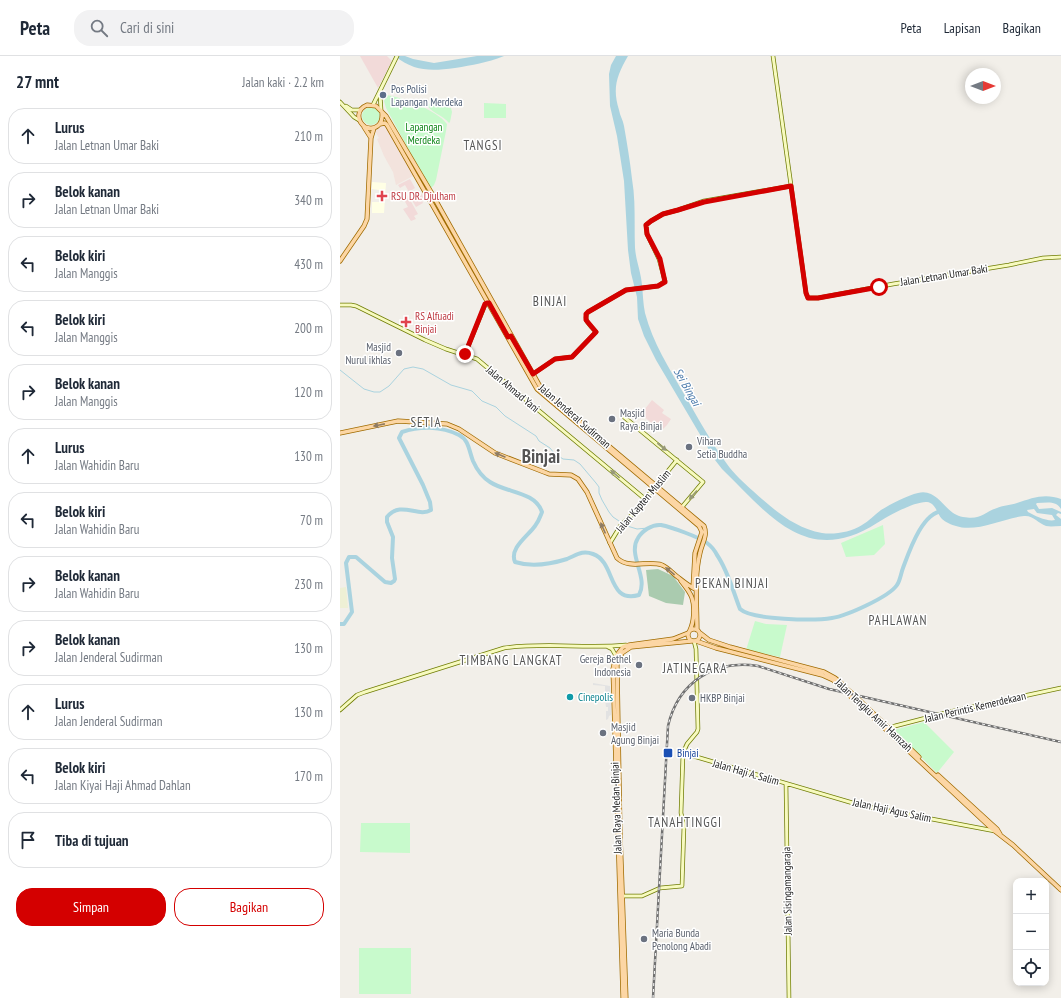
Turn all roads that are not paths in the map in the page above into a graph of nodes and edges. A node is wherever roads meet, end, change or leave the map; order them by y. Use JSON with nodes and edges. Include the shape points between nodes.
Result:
{"nodes":[{"id":1,"x":397,"y":56,"type":"edge"},
{"id":2,"x":773,"y":56,"type":"edge"},
{"id":3,"x":380,"y":92,"type":"junction"},
{"id":4,"x":341,"y":103,"type":"edge"},
{"id":5,"x":373,"y":105,"type":"junction"},
{"id":6,"x":360,"y":110,"type":"junction"},
{"id":7,"x":381,"y":111,"type":"junction"},
{"id":8,"x":359,"y":120,"type":"junction"},
{"id":9,"x":380,"y":124,"type":"junction"},
{"id":10,"x":363,"y":126,"type":"junction"},
{"id":11,"x":374,"y":128,"type":"junction"},
{"id":12,"x":371,"y":138,"type":"junction"},
{"id":13,"x":419,"y":171,"type":"junction"},
{"id":14,"x":414,"y":173,"type":"junction"},
{"id":15,"x":791,"y":186,"type":"junction"},
{"id":16,"x":1061,"y":257,"type":"edge"},
{"id":17,"x":340,"y":261,"type":"edge"},
{"id":18,"x":467,"y":262,"type":"junction"},
{"id":19,"x":489,"y":303,"type":"junction"},
{"id":20,"x":340,"y":306,"type":"edge"},
{"id":21,"x":496,"y":312,"type":"junction"},
{"id":22,"x":510,"y":336,"type":"junction"},
{"id":23,"x":465,"y":354,"type":"junction"},
{"id":24,"x":521,"y":354,"type":"junction"},
{"id":25,"x":520,"y":359,"type":"junction"},
{"id":26,"x":533,"y":374,"type":"junction"},
{"id":27,"x":624,"y":418,"type":"dead end"},
{"id":28,"x":575,"y":420,"type":"junction"},
{"id":29,"x":340,"y":433,"type":"edge"},
{"id":30,"x":677,"y":460,"type":"junction"},
{"id":31,"x":655,"y":487,"type":"junction"},
{"id":32,"x":664,"y":494,"type":"junction"},
{"id":33,"x":645,"y":499,"type":"junction"},
{"id":34,"x":682,"y":507,"type":"junction"},
{"id":35,"x":690,"y":516,"type":"junction"},
{"id":36,"x":610,"y":543,"type":"junction"},
{"id":37,"x":696,"y":549,"type":"junction"},
{"id":38,"x":700,"y":551,"type":"junction"},
{"id":39,"x":696,"y":573,"type":"junction"},
{"id":40,"x":680,"y":579,"type":"junction"},
{"id":41,"x":695,"y":589,"type":"junction"},
{"id":42,"x":695,"y":607,"type":"junction"},
{"id":43,"x":689,"y":632,"type":"junction"},
{"id":44,"x":699,"y":632,"type":"junction"},
{"id":45,"x":694,"y":641,"type":"junction"},
{"id":46,"x":651,"y":643,"type":"junction"},
{"id":47,"x":629,"y":645,"type":"junction"},
{"id":48,"x":606,"y":646,"type":"junction"},
{"id":49,"x":729,"y":649,"type":"junction"},
{"id":50,"x":616,"y":656,"type":"junction"},
{"id":51,"x":1061,"y":688,"type":"edge"},
{"id":52,"x":615,"y":699,"type":"junction"},
{"id":53,"x":340,"y":710,"type":"edge"},
{"id":54,"x":888,"y":729,"type":"junction"},
{"id":55,"x":683,"y":753,"type":"junction"},
{"id":56,"x":786,"y":784,"type":"junction"},
{"id":57,"x":998,"y":833,"type":"junction"},
{"id":58,"x":1061,"y":890,"type":"edge"},
{"id":59,"x":621,"y":896,"type":"junction"},
{"id":60,"x":624,"y":998,"type":"edge"},
{"id":61,"x":788,"y":998,"type":"edge"}],
"edges":[{"from":1,"to":3,"type":"street"},
{"from":2,"to":15,"type":"street","name":"Jalan Letnan Umar Baki"},
{"from":3,"to":5,"type":"street"},
{"from":3,"to":7,"type":"street"},
{"from":4,"to":6,"type":"street","via":[[352,110]]},
{"from":4,"to":8,"type":"street"},
{"from":5,"to":6,"type":"main road"},
{"from":5,"to":7,"type":"main road"},
{"from":6,"to":8,"type":"main road"},
{"from":7,"to":9,"type":"main road"},
{"from":7,"to":13,"type":"main road","name":"Jalan Jenderal Sudirman"},
{"from":8,"to":10,"type":"main road"},
{"from":9,"to":11,"type":"main road"},
{"from":9,"to":14,"type":"main road","name":"Jalan Jenderal Sudirman","via":[[387,125]]},
{"from":10,"to":11,"type":"main road"},
{"from":10,"to":12,"type":"main road"},
{"from":11,"to":12,"type":"main road"},
{"from":12,"to":17,"type":"main road","via":[[367,219]]},
{"from":13,"to":14,"type":"main road"},
{"from":13,"to":18,"type":"main road","name":"Jalan Jenderal Sudirman"},
{"from":14,"to":18,"type":"main road","name":"Jalan Jenderal Sudirman"},
{"from":15,"to":16,"type":"street","name":"Jalan Letnan Umar Baki","via":[[806,293],[810,299],[1042,258]]},
{"from":15,"to":26,"type":"street","via":[[704,202],[666,213],[651,221],[646,225],[646,231],[658,254],[665,282],[658,286],[627,290],[586,314],[586,320],[596,332],[573,356],[555,359]]},
{"from":18,"to":19,"type":"main road","name":"Jalan Jenderal Sudirman"},
{"from":18,"to":21,"type":"main road","name":"Jalan Jenderal Sudirman"},
{"from":19,"to":21,"type":"main road","name":"Jalan Jenderal Sudirman"},
{"from":19,"to":23,"type":"street","via":[[485,304]]},
{"from":20,"to":23,"type":"street","name":"Jalan Ahmad Yani","via":[[356,306],[425,340]]},
{"from":21,"to":22,"type":"main road","name":"Jalan Jenderal Sudirman"},
{"from":22,"to":24,"type":"main road","name":"Jalan Jenderal Sudirman"},
{"from":22,"to":25,"type":"main road","name":"Jalan Jenderal Sudirman"},
{"from":33,"to":23,"type":"street","name":"Jalan Ahmad Yani","one_way":true,"via":[[478,359]]},
{"from":24,"to":25,"type":"main road"},
{"from":24,"to":26,"type":"main road","name":"Jalan Jenderal Sudirman"},
{"from":25,"to":28,"type":"main road","name":"Jalan Jenderal Sudirman","via":[[540,392]]},
{"from":26,"to":28,"type":"main road","name":"Jalan Jenderal Sudirman","via":[[542,390]]},
{"from":27,"to":30,"type":"street","one_way":true},
{"from":28,"to":31,"type":"main road","name":"Jalan Jenderal Sudirman"},
{"from":36,"to":29,"type":"main road","one_way":true,"via":[[587,492],[577,477],[546,473],[495,453],[454,426],[398,421]]},
{"from":30,"to":31,"type":"street","name":"Jalan Kapten Muslim"},
{"from":30,"to":34,"type":"street","one_way":true,"via":[[703,482]]},
{"from":31,"to":32,"type":"main road","name":"Jalan Jenderal Sudirman"},
{"from":31,"to":33,"type":"street","name":"Jalan Kapten Muslim"},
{"from":32,"to":34,"type":"main road","name":"Jalan Jenderal Sudirman"},
{"from":32,"to":35,"type":"main road","name":"Jalan Jenderal Sudirman"},
{"from":33,"to":36,"type":"street","name":"Jalan Kapten Muslim"},
{"from":34,"to":35,"type":"main road","name":"Jalan Jenderal Sudirman"},
{"from":35,"to":37,"type":"main road","name":"Jalan Jenderal Sudirman","via":[[702,534]]},
{"from":35,"to":38,"type":"main road","name":"Jalan Jenderal Sudirman","via":[[704,526],[706,537]]},
{"from":40,"to":36,"type":"main road","one_way":true,"via":[[664,566],[626,564],[620,561]]},
{"from":37,"to":38,"type":"main road"},
{"from":37,"to":39,"type":"main road","name":"Jalan Jenderal Sudirman"},
{"from":38,"to":39,"type":"main road","name":"Jalan Jenderal Sudirman"},
{"from":39,"to":41,"type":"main road"},
{"from":40,"to":41,"type":"main road"},
{"from":40,"to":42,"type":"main road","via":[[692,597]]},
{"from":41,"to":42,"type":"main road"},
{"from":42,"to":43,"type":"main road"},
{"from":42,"to":44,"type":"main road"},
{"from":43,"to":44,"type":"main road","via":[[693,629]]},
{"from":43,"to":45,"type":"main road","via":[[688,638]]},
{"from":43,"to":46,"type":"main road"},
{"from":44,"to":45,"type":"main road","via":[[699,638]]},
{"from":44,"to":49,"type":"main road","name":"Jalan Tengku Amir Hamzah"},
{"from":45,"to":46,"type":"main road"},
{"from":45,"to":49,"type":"main road","name":"Jalan Tengku Amir Hamzah"},
{"from":45,"to":55,"type":"street","via":[[698,729],[686,744]]},
{"from":46,"to":47,"type":"main road"},
{"from":46,"to":52,"type":"main road","name":"Jalan Raya Medan-Binjai","via":[[626,649],[619,658],[616,668]]},
{"from":47,"to":48,"type":"street"},
{"from":47,"to":50,"type":"main road"},
{"from":48,"to":50,"type":"street","via":[[612,649]]},
{"from":48,"to":53,"type":"street","via":[[504,648],[364,692]]},
{"from":49,"to":54,"type":"main road","name":"Jalan Tengku Amir Hamzah","via":[[829,677]]},
{"from":50,"to":52,"type":"main road","name":"Jalan Raya Medan-Binjai","via":[[613,669]]},
{"from":51,"to":54,"type":"street","name":"Jalan Perintis Kemerdekaan","via":[[950,712]]},
{"from":52,"to":59,"type":"main road","name":"Jalan Raya Medan-Binjai"},
{"from":54,"to":57,"type":"main road","name":"Jalan Tengku Amir Hamzah"},
{"from":55,"to":56,"type":"street","name":"Jalan Haji A. Salim"},
{"from":55,"to":59,"type":"street","via":[[682,886],[660,888],[642,896]]},
{"from":56,"to":57,"type":"street","name":"Jalan Haji Agus Salim","via":[[872,808]]},
{"from":56,"to":61,"type":"street","name":"Jalan Sisingamangaraja"},
{"from":57,"to":58,"type":"main road","name":"Jalan Tengku Amir Hamzah"},
{"from":59,"to":60,"type":"main road","name":"Jalan Raya Medan-Binjai"}]}
